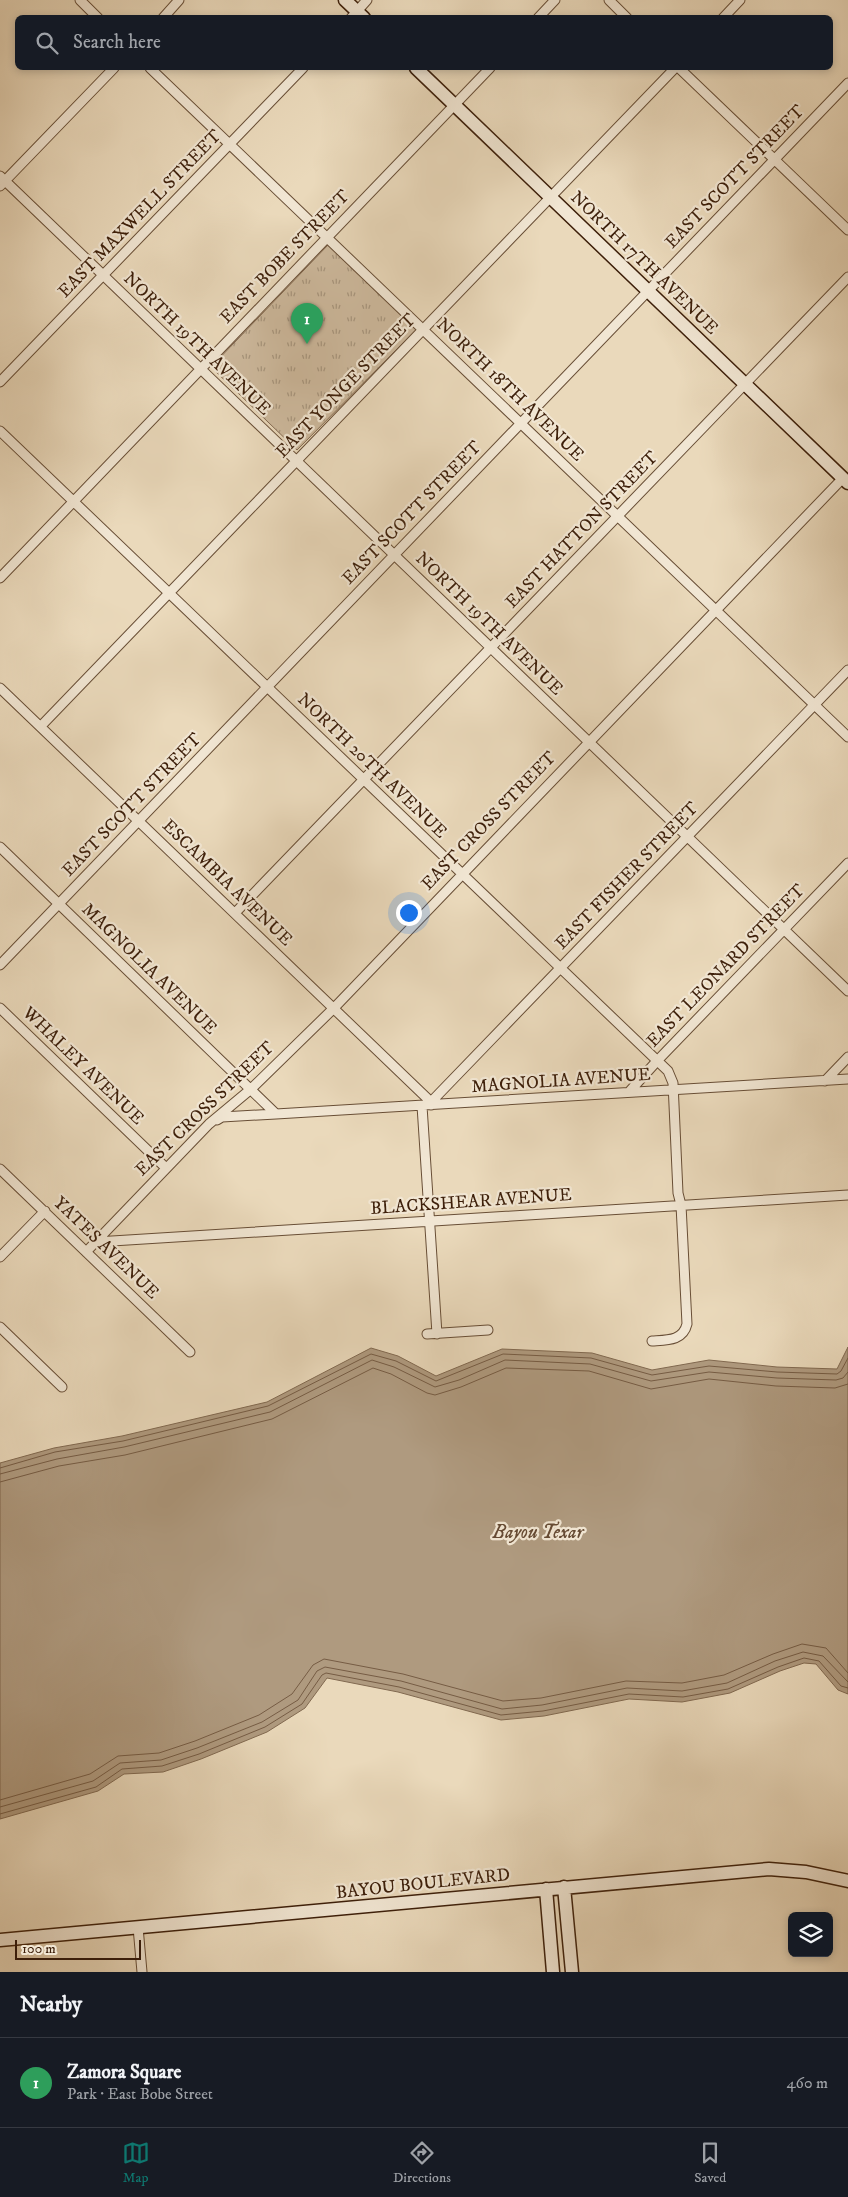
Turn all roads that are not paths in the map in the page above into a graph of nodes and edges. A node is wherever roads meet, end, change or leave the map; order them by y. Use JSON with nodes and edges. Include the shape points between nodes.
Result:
{"nodes":[{"id":1,"x":80,"y":0,"type":"edge"},
{"id":2,"x":179,"y":0,"type":"edge"},
{"id":3,"x":346,"y":0,"type":"edge"},
{"id":4,"x":367,"y":0,"type":"edge"},
{"id":5,"x":555,"y":0,"type":"edge"},
{"id":6,"x":609,"y":0,"type":"edge"},
{"id":7,"x":740,"y":0,"type":"edge"},
{"id":8,"x":95,"y":15,"type":"edge"},
{"id":9,"x":165,"y":15,"type":"edge"},
{"id":10,"x":357,"y":15,"type":"edge"},
{"id":11,"x":541,"y":15,"type":"edge"},
{"id":12,"x":624,"y":15,"type":"edge"},
{"id":13,"x":726,"y":15,"type":"edge"},
{"id":14,"x":112,"y":70,"type":"edge"},
{"id":15,"x":152,"y":70,"type":"edge"},
{"id":16,"x":300,"y":70,"type":"edge"},
{"id":17,"x":418,"y":70,"type":"edge"},
{"id":18,"x":488,"y":70,"type":"edge"},
{"id":19,"x":673,"y":70,"type":"edge"},
{"id":20,"x":681,"y":70,"type":"edge"},
{"id":21,"x":848,"y":83,"type":"edge"},
{"id":22,"x":454,"y":105,"type":"junction"},
{"id":23,"x":230,"y":143,"type":"junction"},
{"id":24,"x":775,"y":159,"type":"junction"},
{"id":25,"x":2,"y":181,"type":"edge"},
{"id":26,"x":550,"y":197,"type":"junction"},
{"id":27,"x":848,"y":230,"type":"edge"},
{"id":28,"x":327,"y":238,"type":"junction"},
{"id":29,"x":103,"y":276,"type":"junction"},
{"id":30,"x":848,"y":277,"type":"edge"},
{"id":31,"x":648,"y":291,"type":"junction"},
{"id":32,"x":423,"y":329,"type":"junction"},
{"id":33,"x":200,"y":369,"type":"junction"},
{"id":34,"x":0,"y":382,"type":"edge"},
{"id":35,"x":745,"y":384,"type":"junction"},
{"id":36,"x":521,"y":423,"type":"junction"},
{"id":37,"x":0,"y":431,"type":"edge"},
{"id":38,"x":296,"y":461,"type":"junction"},
{"id":39,"x":846,"y":478,"type":"edge"},
{"id":40,"x":73,"y":502,"type":"junction"},
{"id":41,"x":617,"y":516,"type":"junction"},
{"id":42,"x":394,"y":555,"type":"junction"},
{"id":43,"x":0,"y":578,"type":"edge"},
{"id":44,"x":169,"y":593,"type":"junction"},
{"id":45,"x":716,"y":611,"type":"junction"},
{"id":46,"x":490,"y":648,"type":"junction"},
{"id":47,"x":848,"y":670,"type":"edge"},
{"id":48,"x":267,"y":687,"type":"junction"},
{"id":49,"x":0,"y":688,"type":"edge"},
{"id":50,"x":814,"y":705,"type":"junction"},
{"id":51,"x":41,"y":726,"type":"junction"},
{"id":52,"x":848,"y":737,"type":"edge"},
{"id":53,"x":589,"y":742,"type":"junction"},
{"id":54,"x":364,"y":780,"type":"junction"},
{"id":55,"x":139,"y":821,"type":"junction"},
{"id":56,"x":687,"y":836,"type":"junction"},
{"id":57,"x":0,"y":847,"type":"edge"},
{"id":58,"x":848,"y":863,"type":"edge"},
{"id":59,"x":463,"y":874,"type":"junction"},
{"id":60,"x":59,"y":904,"type":"junction"},
{"id":61,"x":235,"y":913,"type":"junction"},
{"id":62,"x":784,"y":930,"type":"junction"},
{"id":63,"x":0,"y":965,"type":"edge"},
{"id":64,"x":560,"y":968,"type":"junction"},
{"id":65,"x":848,"y":991,"type":"edge"},
{"id":66,"x":0,"y":1008,"type":"edge"},
{"id":67,"x":334,"y":1008,"type":"junction"},
{"id":68,"x":848,"y":1057,"type":"edge"},
{"id":69,"x":657,"y":1061,"type":"junction"},
{"id":70,"x":848,"y":1079,"type":"edge"},
{"id":71,"x":825,"y":1081,"type":"junction"},
{"id":72,"x":251,"y":1089,"type":"junction"},
{"id":73,"x":674,"y":1090,"type":"junction"},
{"id":74,"x":629,"y":1092,"type":"junction"},
{"id":75,"x":428,"y":1104,"type":"junction"},
{"id":76,"x":276,"y":1114,"type":"junction"},
{"id":77,"x":209,"y":1124,"type":"junction"},
{"id":78,"x":166,"y":1168,"type":"junction"},
{"id":79,"x":0,"y":1169,"type":"edge"},
{"id":80,"x":848,"y":1195,"type":"edge"},
{"id":81,"x":681,"y":1205,"type":"junction"},
{"id":82,"x":44,"y":1211,"type":"junction"},
{"id":83,"x":430,"y":1221,"type":"junction"},
{"id":84,"x":96,"y":1242,"type":"junction"},
{"id":85,"x":86,"y":1252,"type":"junction"},
{"id":86,"x":0,"y":1257,"type":"edge"},
{"id":87,"x":0,"y":1327,"type":"edge"},
{"id":88,"x":488,"y":1330,"type":"dead end"},
{"id":89,"x":427,"y":1334,"type":"dead end"},
{"id":90,"x":437,"y":1334,"type":"junction"},
{"id":91,"x":652,"y":1341,"type":"dead end"},
{"id":92,"x":190,"y":1352,"type":"dead end"},
{"id":93,"x":62,"y":1387,"type":"dead end"},
{"id":94,"x":848,"y":1881,"type":"edge"},
{"id":95,"x":564,"y":1887,"type":"junction"},
{"id":96,"x":546,"y":1889,"type":"junction"},
{"id":97,"x":138,"y":1927,"type":"junction"},
{"id":98,"x":0,"y":1940,"type":"edge"},
{"id":99,"x":142,"y":1972,"type":"edge"},
{"id":100,"x":553,"y":1972,"type":"edge"},
{"id":101,"x":572,"y":1972,"type":"edge"}],
"edges":[{"from":1,"to":8,"type":"street"},
{"from":2,"to":9,"type":"street"},
{"from":3,"to":10,"type":"main road"},
{"from":4,"to":10,"type":"street"},
{"from":5,"to":11,"type":"street"},
{"from":6,"to":12,"type":"street"},
{"from":7,"to":13,"type":"street"},
{"from":14,"to":25,"type":"street"},
{"from":15,"to":23,"type":"street","name":"NORTH 18TH AVENUE"},
{"from":16,"to":23,"type":"street","name":"EAST MAXWELL STREET"},
{"from":17,"to":22,"type":"main road","name":"NORTH 17TH AVENUE"},
{"from":18,"to":22,"type":"street","name":"EAST BOBE STREET"},
{"from":19,"to":26,"type":"street","name":"EAST YONGE STREET"},
{"from":20,"to":24,"type":"street"},
{"from":21,"to":24,"type":"street","name":"EAST SCOTT STREET"},
{"from":22,"to":26,"type":"main road","name":"NORTH 17TH AVENUE"},
{"from":22,"to":28,"type":"street","name":"EAST BOBE STREET"},
{"from":23,"to":28,"type":"street","name":"NORTH 18TH AVENUE"},
{"from":23,"to":29,"type":"street","name":"EAST MAXWELL STREET"},
{"from":24,"to":27,"type":"street"},
{"from":24,"to":31,"type":"street","name":"EAST SCOTT STREET"},
{"from":25,"to":29,"type":"street","name":"NORTH 19TH AVENUE"},
{"from":26,"to":31,"type":"main road","name":"NORTH 17TH AVENUE"},
{"from":26,"to":32,"type":"street","name":"EAST YONGE STREET"},
{"from":28,"to":32,"type":"street","name":"NORTH 18TH AVENUE"},
{"from":28,"to":33,"type":"street","name":"EAST BOBE STREET"},
{"from":29,"to":33,"type":"street","name":"NORTH 19TH AVENUE"},
{"from":29,"to":34,"type":"street","name":"EAST MAXWELL STREET"},
{"from":30,"to":35,"type":"street","name":"EAST HATTON STREET"},
{"from":31,"to":35,"type":"main road","name":"NORTH 17TH AVENUE"},
{"from":31,"to":36,"type":"street","name":"EAST SCOTT STREET"},
{"from":32,"to":36,"type":"street","name":"NORTH 18TH AVENUE"},
{"from":32,"to":38,"type":"street","name":"EAST YONGE STREET"},
{"from":33,"to":38,"type":"street","name":"NORTH 19TH AVENUE"},
{"from":33,"to":40,"type":"street","name":"EAST BOBE STREET"},
{"from":35,"to":39,"type":"main road","name":"NORTH 17TH AVENUE"},
{"from":35,"to":41,"type":"street","name":"EAST HATTON STREET"},
{"from":36,"to":41,"type":"street","name":"NORTH 18TH AVENUE"},
{"from":36,"to":42,"type":"street","name":"EAST SCOTT STREET"},
{"from":37,"to":40,"type":"street","name":"NORTH 20TH AVENUE"},
{"from":38,"to":42,"type":"street","name":"NORTH 19TH AVENUE"},
{"from":38,"to":44,"type":"street","name":"EAST YONGE STREET"},
{"from":39,"to":45,"type":"street","name":"EAST CROSS STREET"},
{"from":40,"to":43,"type":"street","name":"EAST BOBE STREET"},
{"from":40,"to":44,"type":"street","name":"NORTH 20TH AVENUE"},
{"from":41,"to":45,"type":"street","name":"NORTH 18TH AVENUE"},
{"from":41,"to":46,"type":"street","name":"EAST HATTON STREET"},
{"from":42,"to":46,"type":"street","name":"NORTH 19TH AVENUE"},
{"from":42,"to":48,"type":"street","name":"EAST SCOTT STREET"},
{"from":44,"to":48,"type":"street","name":"NORTH 20TH AVENUE"},
{"from":44,"to":51,"type":"street","name":"EAST YONGE STREET"},
{"from":45,"to":50,"type":"street","name":"NORTH 18TH AVENUE"},
{"from":45,"to":53,"type":"street","name":"EAST CROSS STREET"},
{"from":46,"to":53,"type":"street","name":"NORTH 19TH AVENUE"},
{"from":46,"to":54,"type":"street","name":"EAST HATTON STREET"},
{"from":47,"to":50,"type":"street","name":"EAST FISHER STREET"},
{"from":48,"to":54,"type":"street","name":"NORTH 20TH AVENUE"},
{"from":48,"to":55,"type":"street","name":"EAST SCOTT STREET"},
{"from":49,"to":51,"type":"street","name":"ESCAMBIA AVENUE"},
{"from":50,"to":52,"type":"street","name":"NORTH 18TH AVENUE"},
{"from":50,"to":56,"type":"street","name":"EAST FISHER STREET"},
{"from":51,"to":55,"type":"street","name":"ESCAMBIA AVENUE"},
{"from":53,"to":56,"type":"street","name":"NORTH 19TH AVENUE"},
{"from":53,"to":59,"type":"street","name":"EAST CROSS STREET"},
{"from":54,"to":59,"type":"street","name":"NORTH 20TH AVENUE"},
{"from":54,"to":61,"type":"street","name":"EAST HATTON STREET"},
{"from":55,"to":60,"type":"street","name":"EAST SCOTT STREET"},
{"from":55,"to":61,"type":"street","name":"ESCAMBIA AVENUE"},
{"from":56,"to":62,"type":"street","name":"NORTH 19TH AVENUE"},
{"from":56,"to":64,"type":"street","name":"EAST FISHER STREET"},
{"from":57,"to":60,"type":"street","name":"MAGNOLIA AVENUE"},
{"from":58,"to":62,"type":"street","name":"EAST LEONARD STREET"},
{"from":59,"to":64,"type":"street","name":"NORTH 20TH AVENUE"},
{"from":59,"to":67,"type":"street","name":"EAST CROSS STREET"},
{"from":60,"to":63,"type":"street","name":"EAST SCOTT STREET"},
{"from":60,"to":72,"type":"street","name":"MAGNOLIA AVENUE"},
{"from":61,"to":67,"type":"street","name":"ESCAMBIA AVENUE"},
{"from":62,"to":65,"type":"street","name":"NORTH 19TH AVENUE"},
{"from":62,"to":69,"type":"street","name":"EAST LEONARD STREET"},
{"from":64,"to":69,"type":"street","name":"NORTH 20TH AVENUE"},
{"from":64,"to":75,"type":"street","name":"EAST FISHER STREET"},
{"from":66,"to":78,"type":"street","name":"WHALEY AVENUE"},
{"from":67,"to":72,"type":"street","name":"EAST CROSS STREET"},
{"from":67,"to":75,"type":"street","name":"ESCAMBIA AVENUE"},
{"from":68,"to":71,"type":"street"},
{"from":69,"to":73,"type":"street","name":"NORTH 20TH AVENUE","via":[[671,1077]]},
{"from":69,"to":74,"type":"street","name":"EAST LEONARD STREET"},
{"from":70,"to":71,"type":"street","name":"MAGNOLIA AVENUE"},
{"from":71,"to":73,"type":"street","name":"MAGNOLIA AVENUE"},
{"from":72,"to":76,"type":"street","name":"MAGNOLIA AVENUE"},
{"from":72,"to":77,"type":"street","name":"EAST CROSS STREET"},
{"from":73,"to":74,"type":"street","name":"MAGNOLIA AVENUE"},
{"from":73,"to":81,"type":"street","name":"NORTH 20TH AVENUE"},
{"from":74,"to":75,"type":"street","name":"MAGNOLIA AVENUE"},
{"from":75,"to":76,"type":"street","name":"MAGNOLIA AVENUE"},
{"from":75,"to":83,"type":"street"},
{"from":76,"to":77,"type":"street","name":"MAGNOLIA AVENUE","via":[[222,1118]]},
{"from":77,"to":78,"type":"street","name":"EAST CROSS STREET"},
{"from":78,"to":84,"type":"street","name":"EAST CROSS STREET"},
{"from":79,"to":82,"type":"street","name":"YATES AVENUE"},
{"from":80,"to":81,"type":"street","name":"BLACKSHEAR AVENUE"},
{"from":81,"to":83,"type":"street","name":"BLACKSHEAR AVENUE"},
{"from":81,"to":91,"type":"street","name":"NORTH 20TH AVENUE","via":[[687,1324],[680,1337]]},
{"from":82,"to":85,"type":"street","name":"YATES AVENUE"},
{"from":82,"to":86,"type":"street"},
{"from":83,"to":84,"type":"street","name":"BLACKSHEAR AVENUE"},
{"from":83,"to":90,"type":"street"},
{"from":84,"to":85,"type":"street","name":"EAST CROSS STREET"},
{"from":85,"to":92,"type":"street","name":"YATES AVENUE"},
{"from":87,"to":93,"type":"street"},
{"from":88,"to":90,"type":"street"},
{"from":89,"to":90,"type":"street"},
{"from":94,"to":95,"type":"main road","name":"BAYOU BOULEVARD","via":[[806,1872],[769,1869]]},
{"from":95,"to":96,"type":"main road","name":"BAYOU BOULEVARD"},
{"from":95,"to":101,"type":"main road"},
{"from":96,"to":97,"type":"main road","name":"BAYOU BOULEVARD"},
{"from":96,"to":100,"type":"main road"},
{"from":97,"to":98,"type":"main road","name":"BAYOU BOULEVARD"},
{"from":97,"to":99,"type":"street"}]}
